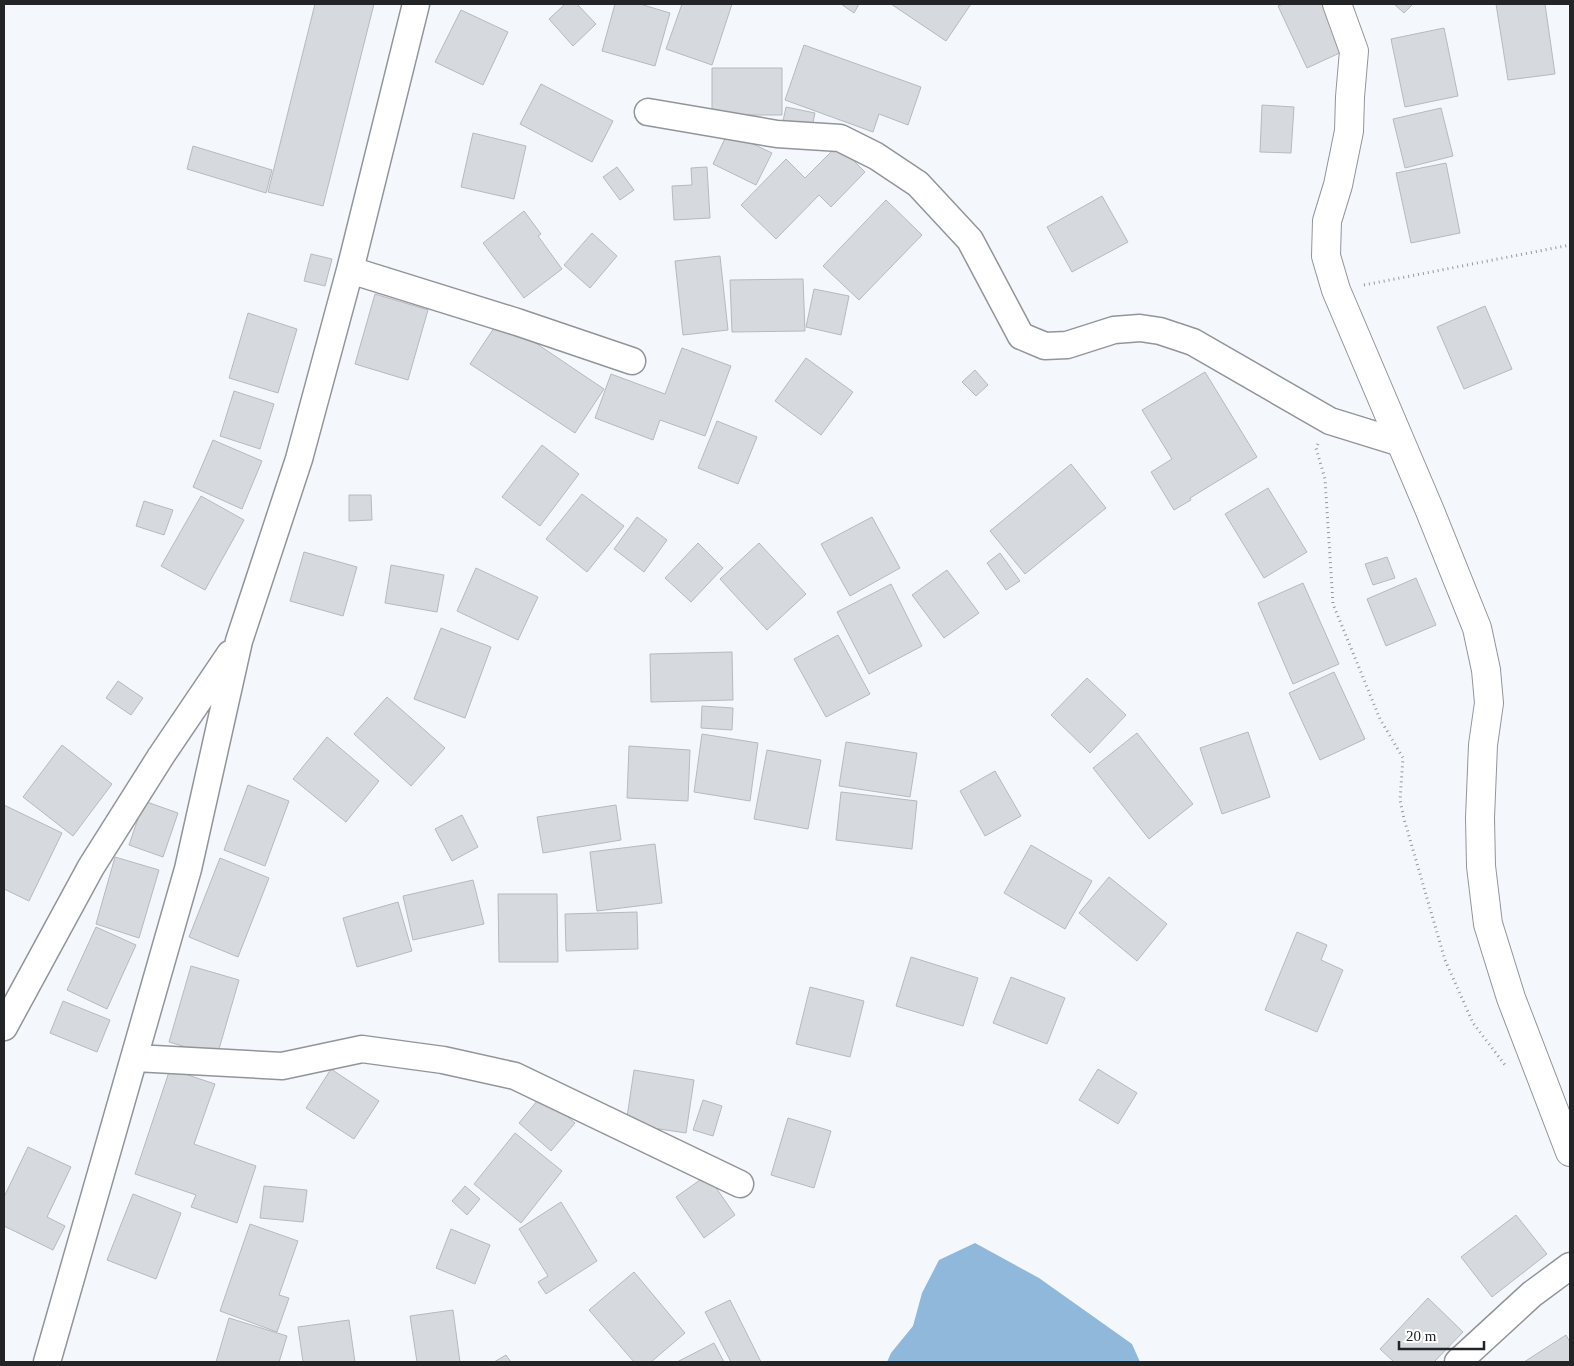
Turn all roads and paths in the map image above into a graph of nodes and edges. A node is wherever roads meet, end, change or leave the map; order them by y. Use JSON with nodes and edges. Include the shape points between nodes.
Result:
{"nodes":[{"id":1,"x":416,"y":4,"type":"edge"},
{"id":2,"x":1338,"y":4,"type":"edge"},
{"id":3,"x":648,"y":112,"type":"dead end"},
{"id":4,"x":1570,"y":246,"type":"edge"},
{"id":5,"x":350,"y":270,"type":"junction"},
{"id":6,"x":1336,"y":290,"type":"junction"},
{"id":7,"x":632,"y":361,"type":"dead end"},
{"id":8,"x":1330,"y":421,"type":"junction"},
{"id":9,"x":1401,"y":443,"type":"junction"},
{"id":10,"x":239,"y":641,"type":"junction"},
{"id":11,"x":4,"y":1027,"type":"edge"},
{"id":12,"x":135,"y":1058,"type":"junction"},
{"id":13,"x":1544,"y":1087,"type":"junction"},
{"id":14,"x":1570,"y":1152,"type":"edge"},
{"id":15,"x":740,"y":1184,"type":"dead end"},
{"id":16,"x":1570,"y":1266,"type":"edge"},
{"id":17,"x":47,"y":1362,"type":"edge"},
{"id":18,"x":1458,"y":1362,"type":"edge"}],
"edges":[{"from":1,"to":5,"type":"street"},
{"from":2,"to":6,"type":"street","via":[[1354,51],[1349,131],[1338,185],[1326,221],[1326,256]]},
{"from":3,"to":8,"type":"street","via":[[777,134],[840,138],[876,156],[918,184],[970,240],[1021,336],[1045,346],[1067,345],[1114,330],[1140,328],[1160,331],[1193,342]]},
{"from":4,"to":6,"type":"path"},
{"from":5,"to":7,"type":"street"},
{"from":5,"to":10,"type":"street","via":[[299,459]]},
{"from":6,"to":9,"type":"street"},
{"from":8,"to":9,"type":"street"},
{"from":8,"to":13,"type":"path","via":[[1316,448],[1325,479],[1333,604],[1380,719],[1404,758],[1400,800],[1404,820],[1446,960],[1473,1023],[1503,1062],[1515,1077]]},
{"from":9,"to":13,"type":"street","via":[[1477,628],[1489,703],[1483,745],[1480,818],[1481,866],[1488,924]]},
{"from":10,"to":11,"type":"street","via":[[160,756],[91,867]]},
{"from":10,"to":12,"type":"street","via":[[188,869]]},
{"from":12,"to":15,"type":"street","via":[[282,1066],[362,1049],[452,1062],[515,1076]]},
{"from":12,"to":17,"type":"street"},
{"from":13,"to":14,"type":"street"},
{"from":16,"to":18,"type":"street","via":[[1532,1294]]}]}
